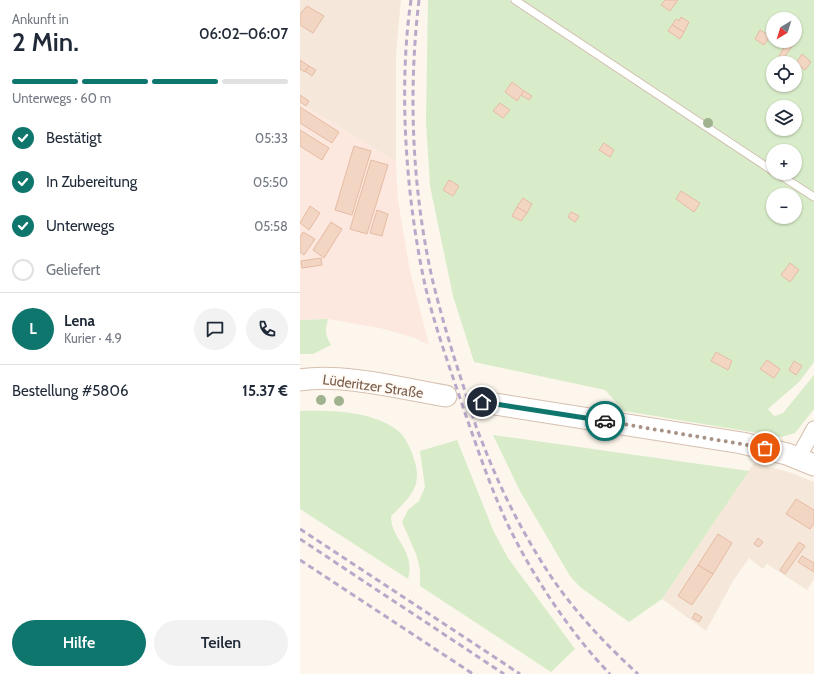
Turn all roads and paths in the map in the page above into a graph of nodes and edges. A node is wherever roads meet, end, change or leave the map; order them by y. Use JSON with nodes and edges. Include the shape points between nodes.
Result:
{"nodes":[{"id":1,"x":515,"y":0,"type":"edge"},
{"id":2,"x":766,"y":166,"type":"edge"},
{"id":3,"x":788,"y":180,"type":"edge"},
{"id":4,"x":814,"y":197,"type":"edge"},
{"id":5,"x":300,"y":380,"type":"edge"},
{"id":6,"x":446,"y":396,"type":"dead end"},
{"id":7,"x":482,"y":402,"type":"dead end"},
{"id":8,"x":814,"y":429,"type":"edge"},
{"id":9,"x":806,"y":462,"type":"edge"}],
"edges":[{"from":1,"to":2,"type":"lane"},
{"from":3,"to":4,"type":"lane"},
{"from":5,"to":6,"type":"main road","name":"Lüderitzer Straße","via":[[320,378],[350,381]]},
{"from":7,"to":9,"type":"main road","via":[[695,435],[765,448]]},
{"from":8,"to":9,"type":"street"}]}
